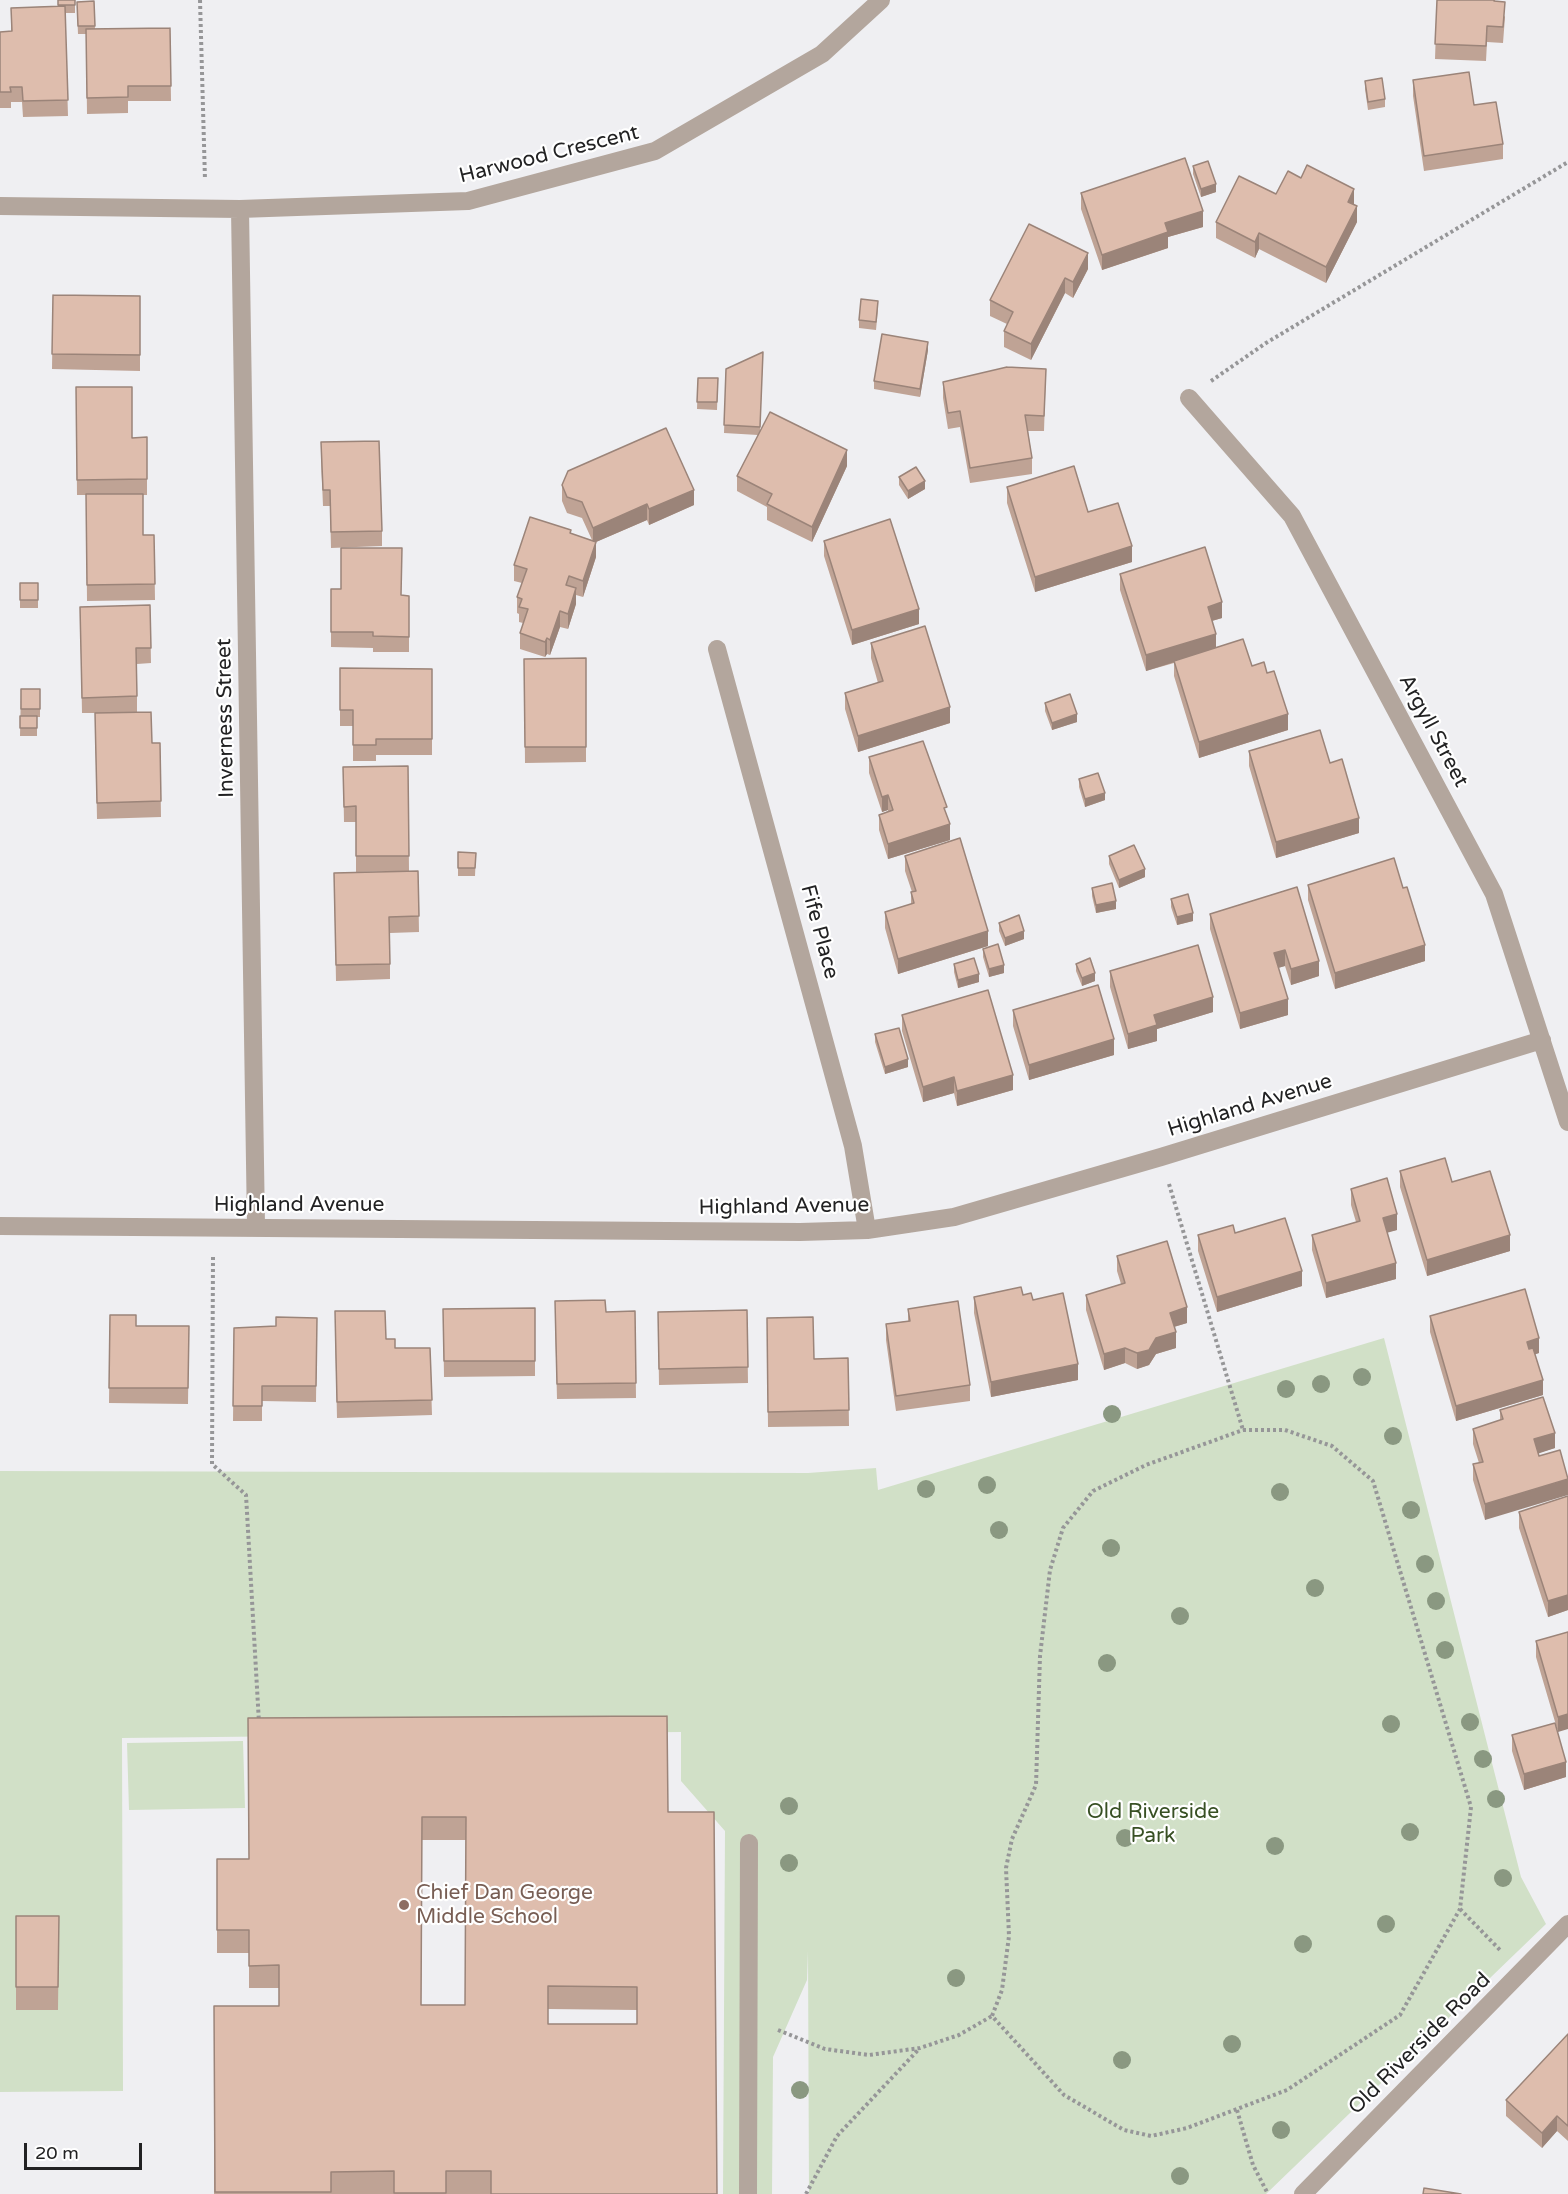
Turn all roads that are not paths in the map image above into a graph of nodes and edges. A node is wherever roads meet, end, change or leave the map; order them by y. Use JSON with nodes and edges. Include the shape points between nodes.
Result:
{"nodes":[{"id":1,"x":881,"y":0,"type":"edge"},
{"id":2,"x":0,"y":207,"type":"edge"},
{"id":3,"x":240,"y":209,"type":"junction"},
{"id":4,"x":1189,"y":398,"type":"road end"},
{"id":5,"x":717,"y":649,"type":"dead end"},
{"id":6,"x":1542,"y":1040,"type":"junction"},
{"id":7,"x":1568,"y":1122,"type":"edge"},
{"id":8,"x":0,"y":1226,"type":"edge"},
{"id":9,"x":256,"y":1226,"type":"junction"},
{"id":10,"x":867,"y":1230,"type":"junction"},
{"id":11,"x":749,"y":1843,"type":"dead end"},
{"id":12,"x":1568,"y":1924,"type":"edge"},
{"id":13,"x":748,"y":2194,"type":"edge"},
{"id":14,"x":1303,"y":2194,"type":"edge"}],
"edges":[{"from":1,"to":3,"type":"street","name":"Harwood Crescent","via":[[822,54],[656,151],[468,201]]},
{"from":2,"to":3,"type":"street","name":"Harwood Crescent"},
{"from":3,"to":9,"type":"street","name":"Inverness Street"},
{"from":4,"to":6,"type":"street","name":"Argyll Street","via":[[1292,516],[1494,894]]},
{"from":5,"to":10,"type":"street","name":"Fife Place","via":[[853,1146]]},
{"from":6,"to":7,"type":"street","name":"Argyll Street"},
{"from":6,"to":10,"type":"street","name":"Highland Avenue","via":[[954,1217]]},
{"from":8,"to":9,"type":"street","name":"Highland Avenue"},
{"from":9,"to":10,"type":"street","name":"Highland Avenue"},
{"from":11,"to":13,"type":"street"},
{"from":12,"to":14,"type":"street","name":"Old Riverside Road"}]}
